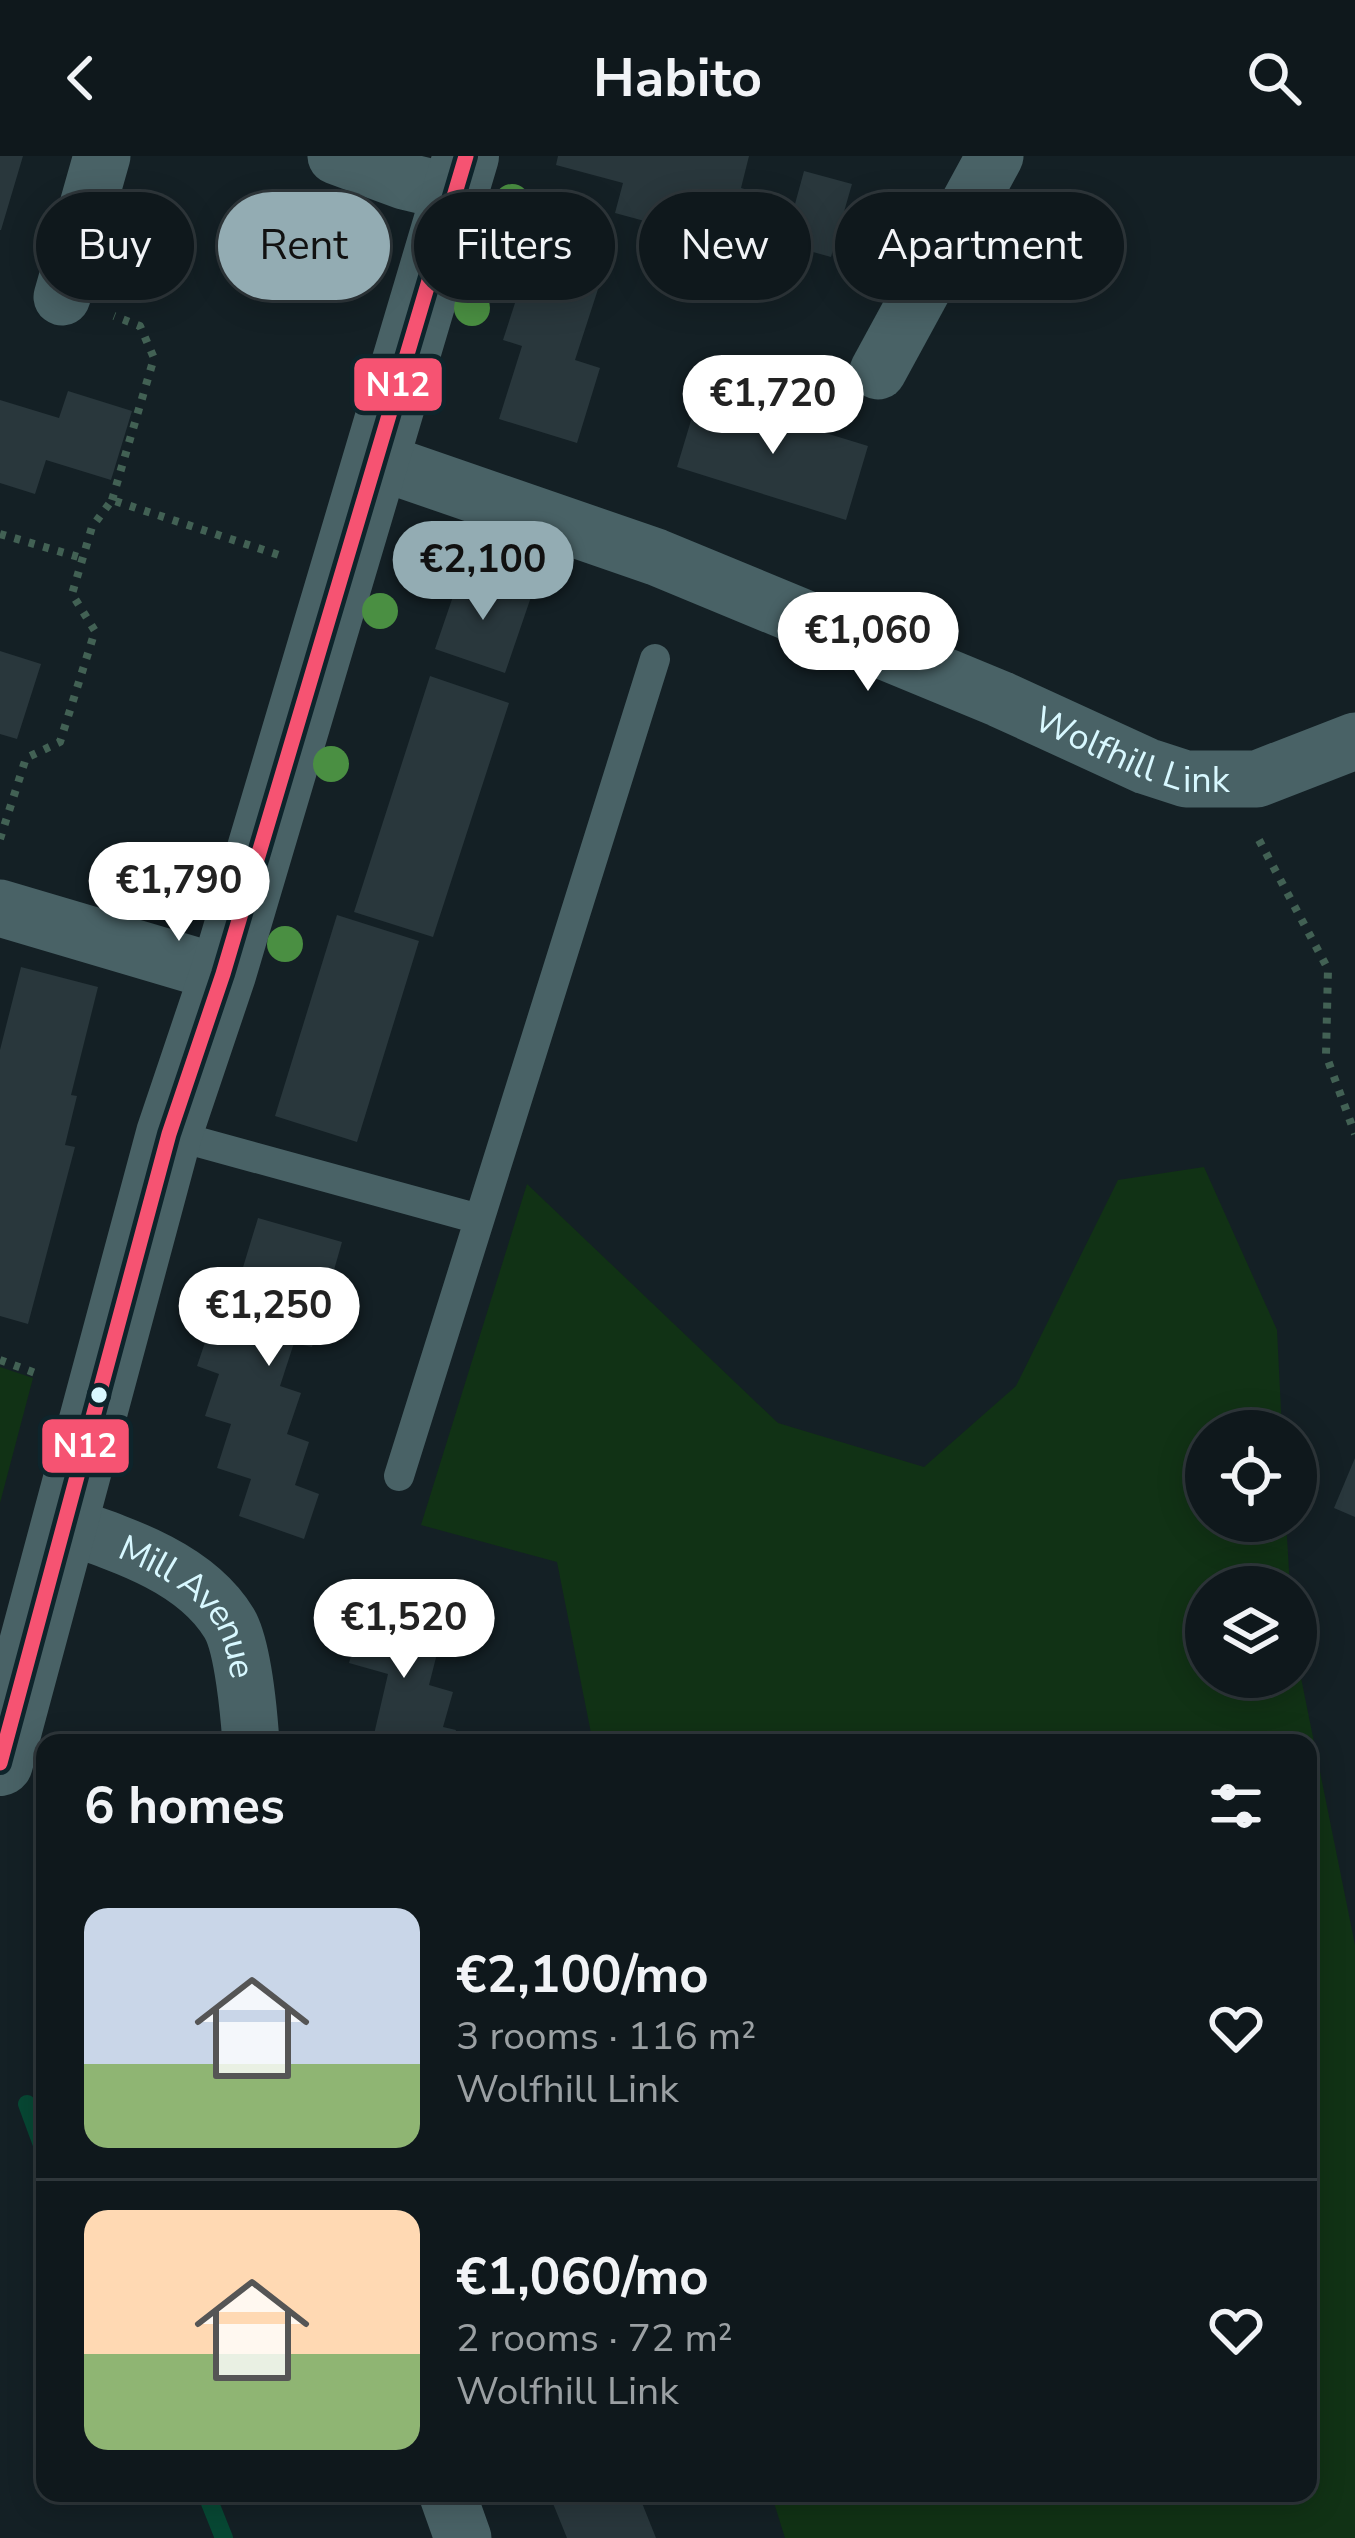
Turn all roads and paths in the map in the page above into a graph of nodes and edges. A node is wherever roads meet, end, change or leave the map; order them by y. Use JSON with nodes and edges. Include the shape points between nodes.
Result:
{"nodes":[{"id":1,"x":102,"y":156,"type":"edge"},
{"id":2,"x":336,"y":156,"type":"edge"},
{"id":3,"x":994,"y":156,"type":"edge"},
{"id":4,"x":460,"y":175,"type":"edge"},
{"id":5,"x":92,"y":192,"type":"edge"},
{"id":6,"x":72,"y":300,"type":"edge"},
{"id":7,"x":878,"y":370,"type":"dead end"},
{"id":8,"x":375,"y":460,"type":"junction"},
{"id":9,"x":112,"y":500,"type":"junction"},
{"id":10,"x":0,"y":534,"type":"edge"},
{"id":11,"x":279,"y":555,"type":"dead end"},
{"id":12,"x":82,"y":558,"type":"junction"},
{"id":13,"x":655,"y":659,"type":"dead end"},
{"id":14,"x":1355,"y":742,"type":"edge"},
{"id":15,"x":1228,"y":782,"type":"junction"},
{"id":16,"x":0,"y":839,"type":"edge"},
{"id":17,"x":0,"y":908,"type":"edge"},
{"id":18,"x":223,"y":974,"type":"junction"},
{"id":19,"x":169,"y":1134,"type":"junction"},
{"id":20,"x":1355,"y":1134,"type":"edge"},
{"id":21,"x":479,"y":1219,"type":"junction"},
{"id":22,"x":0,"y":1360,"type":"edge"},
{"id":23,"x":39,"y":1374,"type":"dead end"},
{"id":24,"x":399,"y":1476,"type":"dead end"},
{"id":25,"x":62,"y":1524,"type":"junction"},
{"id":26,"x":249,"y":1734,"type":"edge"},
{"id":27,"x":0,"y":1763,"type":"edge"},
{"id":28,"x":450,"y":2502,"type":"edge"},
{"id":29,"x":464,"y":2538,"type":"edge"}],
"edges":[{"from":1,"to":5,"type":"street"},
{"from":2,"to":4,"type":"street","via":[[404,181]]},
{"from":3,"to":7,"type":"street"},
{"from":4,"to":8,"type":"street"},
{"from":6,"to":9,"type":"path","via":[[140,326],[154,358]]},
{"from":8,"to":15,"type":"street","name":"Wolfhill Link","via":[[656,556],[1146,766]]},
{"from":8,"to":18,"type":"street"},
{"from":9,"to":11,"type":"path"},
{"from":9,"to":12,"type":"path"},
{"from":10,"to":12,"type":"path"},
{"from":12,"to":16,"type":"path","via":[[73,594],[95,631],[60,742],[26,758]]},
{"from":13,"to":21,"type":"lane"},
{"from":14,"to":15,"type":"street","name":"Wolfhill Link","via":[[1282,772]]},
{"from":15,"to":20,"type":"path","via":[[1328,969],[1326,1055]]},
{"from":17,"to":18,"type":"street"},
{"from":18,"to":19,"type":"street"},
{"from":19,"to":21,"type":"lane"},
{"from":19,"to":25,"type":"street"},
{"from":21,"to":24,"type":"lane"},
{"from":22,"to":23,"type":"path"},
{"from":25,"to":26,"type":"street","name":"Mill Avenue","via":[[161,1563],[202,1590],[231,1626]]},
{"from":25,"to":27,"type":"street"},
{"from":28,"to":29,"type":"street"}]}
